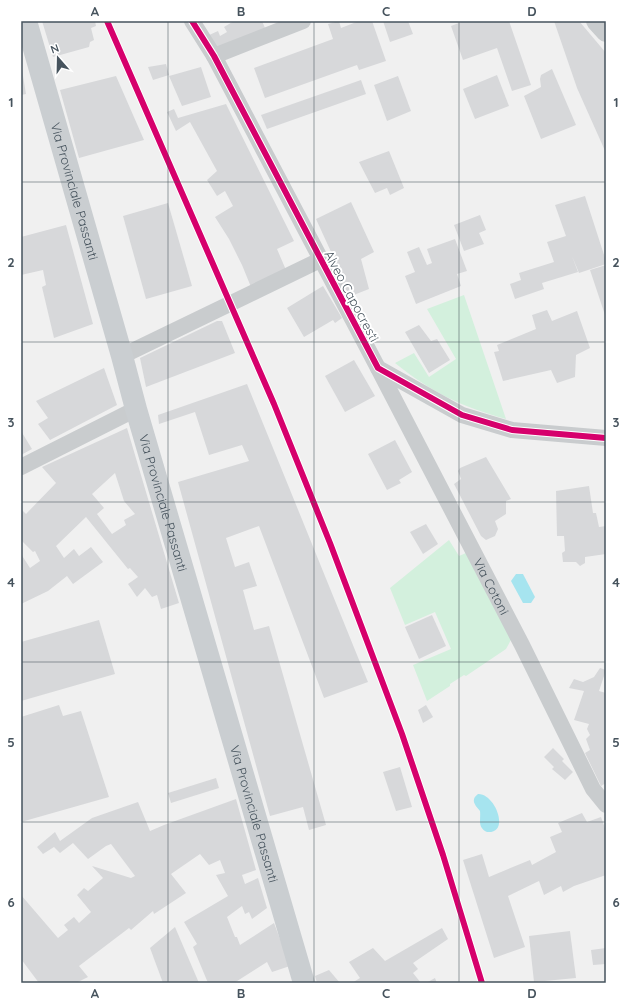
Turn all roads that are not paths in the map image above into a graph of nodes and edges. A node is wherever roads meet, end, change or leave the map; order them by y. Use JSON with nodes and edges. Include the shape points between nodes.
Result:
{"nodes":[{"id":1,"x":26,"y":21,"type":"edge"},
{"id":2,"x":192,"y":21,"type":"edge"},
{"id":3,"x":304,"y":21,"type":"edge"},
{"id":4,"x":596,"y":21,"type":"edge"},
{"id":5,"x":606,"y":32,"type":"edge"},
{"id":6,"x":214,"y":56,"type":"junction"},
{"id":7,"x":320,"y":260,"type":"junction"},
{"id":8,"x":122,"y":356,"type":"junction"},
{"id":9,"x":378,"y":368,"type":"junction"},
{"id":10,"x":136,"y":409,"type":"junction"},
{"id":11,"x":606,"y":438,"type":"edge"},
{"id":12,"x":21,"y":467,"type":"edge"},
{"id":13,"x":606,"y":805,"type":"edge"},
{"id":14,"x":304,"y":983,"type":"edge"}],
"edges":[{"from":1,"to":8,"type":"main road","name":"Via Provinciale Passanti"},
{"from":2,"to":6,"type":"street","name":"Alveo Capocresti"},
{"from":3,"to":6,"type":"street"},
{"from":4,"to":5,"type":"street"},
{"from":6,"to":7,"type":"street","name":"Alveo Capocresti"},
{"from":7,"to":8,"type":"street"},
{"from":7,"to":9,"type":"street","name":"Alveo Capocresti"},
{"from":8,"to":10,"type":"main road","name":"Via Provinciale Passanti"},
{"from":9,"to":11,"type":"street","via":[[462,415],[512,430]]},
{"from":9,"to":13,"type":"street","name":"Via Cotoni","via":[[522,645],[593,789]]},
{"from":10,"to":12,"type":"street"},
{"from":10,"to":14,"type":"main road","name":"Via Provinciale Passanti"}]}
